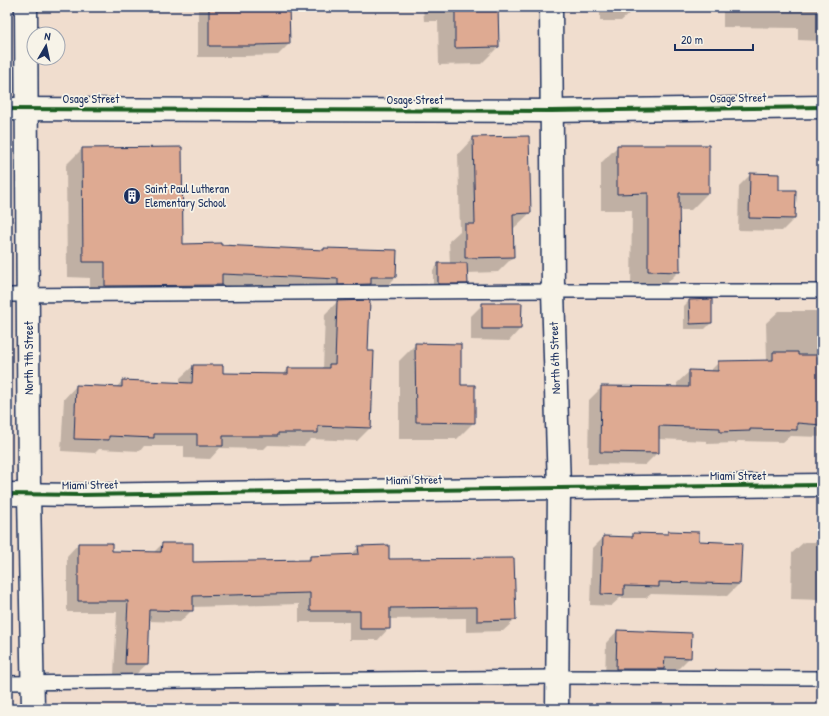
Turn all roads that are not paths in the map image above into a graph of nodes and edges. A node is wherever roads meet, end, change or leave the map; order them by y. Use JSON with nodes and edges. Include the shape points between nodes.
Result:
{"nodes":[{"id":1,"x":26,"y":7,"type":"edge"},
{"id":2,"x":551,"y":7,"type":"edge"},
{"id":3,"x":822,"y":107,"type":"edge"},
{"id":4,"x":17,"y":109,"type":"edge"},
{"id":5,"x":551,"y":110,"type":"junction"},
{"id":6,"x":553,"y":291,"type":"junction"},
{"id":7,"x":822,"y":291,"type":"edge"},
{"id":8,"x":29,"y":294,"type":"junction"},
{"id":9,"x":7,"y":295,"type":"edge"},
{"id":10,"x":822,"y":486,"type":"edge"},
{"id":11,"x":560,"y":488,"type":"junction"},
{"id":12,"x":7,"y":494,"type":"edge"},
{"id":13,"x":29,"y":494,"type":"junction"},
{"id":14,"x":557,"y":677,"type":"junction"},
{"id":15,"x":822,"y":678,"type":"edge"},
{"id":16,"x":7,"y":683,"type":"edge"},
{"id":17,"x":32,"y":683,"type":"junction"},
{"id":18,"x":33,"y":709,"type":"edge"},
{"id":19,"x":557,"y":709,"type":"edge"}],
"edges":[{"from":1,"to":4,"type":"street","name":"North 7th Street"},
{"from":2,"to":5,"type":"street","name":"North 6th Street"},
{"from":3,"to":5,"type":"street","name":"Osage Street"},
{"from":4,"to":5,"type":"street","name":"Osage Street"},
{"from":4,"to":8,"type":"street","name":"North 7th Street"},
{"from":5,"to":6,"type":"street","name":"North 6th Street"},
{"from":6,"to":7,"type":"lane"},
{"from":6,"to":8,"type":"lane"},
{"from":6,"to":11,"type":"street","name":"North 6th Street"},
{"from":8,"to":9,"type":"lane"},
{"from":8,"to":13,"type":"street","name":"North 7th Street"},
{"from":10,"to":11,"type":"street","name":"Miami Street"},
{"from":11,"to":13,"type":"street","name":"Miami Street"},
{"from":11,"to":14,"type":"street","name":"North 6th Street"},
{"from":12,"to":13,"type":"street","name":"Miami Street"},
{"from":13,"to":17,"type":"street","name":"North 7th Street"},
{"from":14,"to":15,"type":"lane"},
{"from":14,"to":17,"type":"lane"},
{"from":14,"to":19,"type":"street","name":"North 6th Street"},
{"from":16,"to":17,"type":"lane"},
{"from":17,"to":18,"type":"street","name":"North 7th Street"}]}
